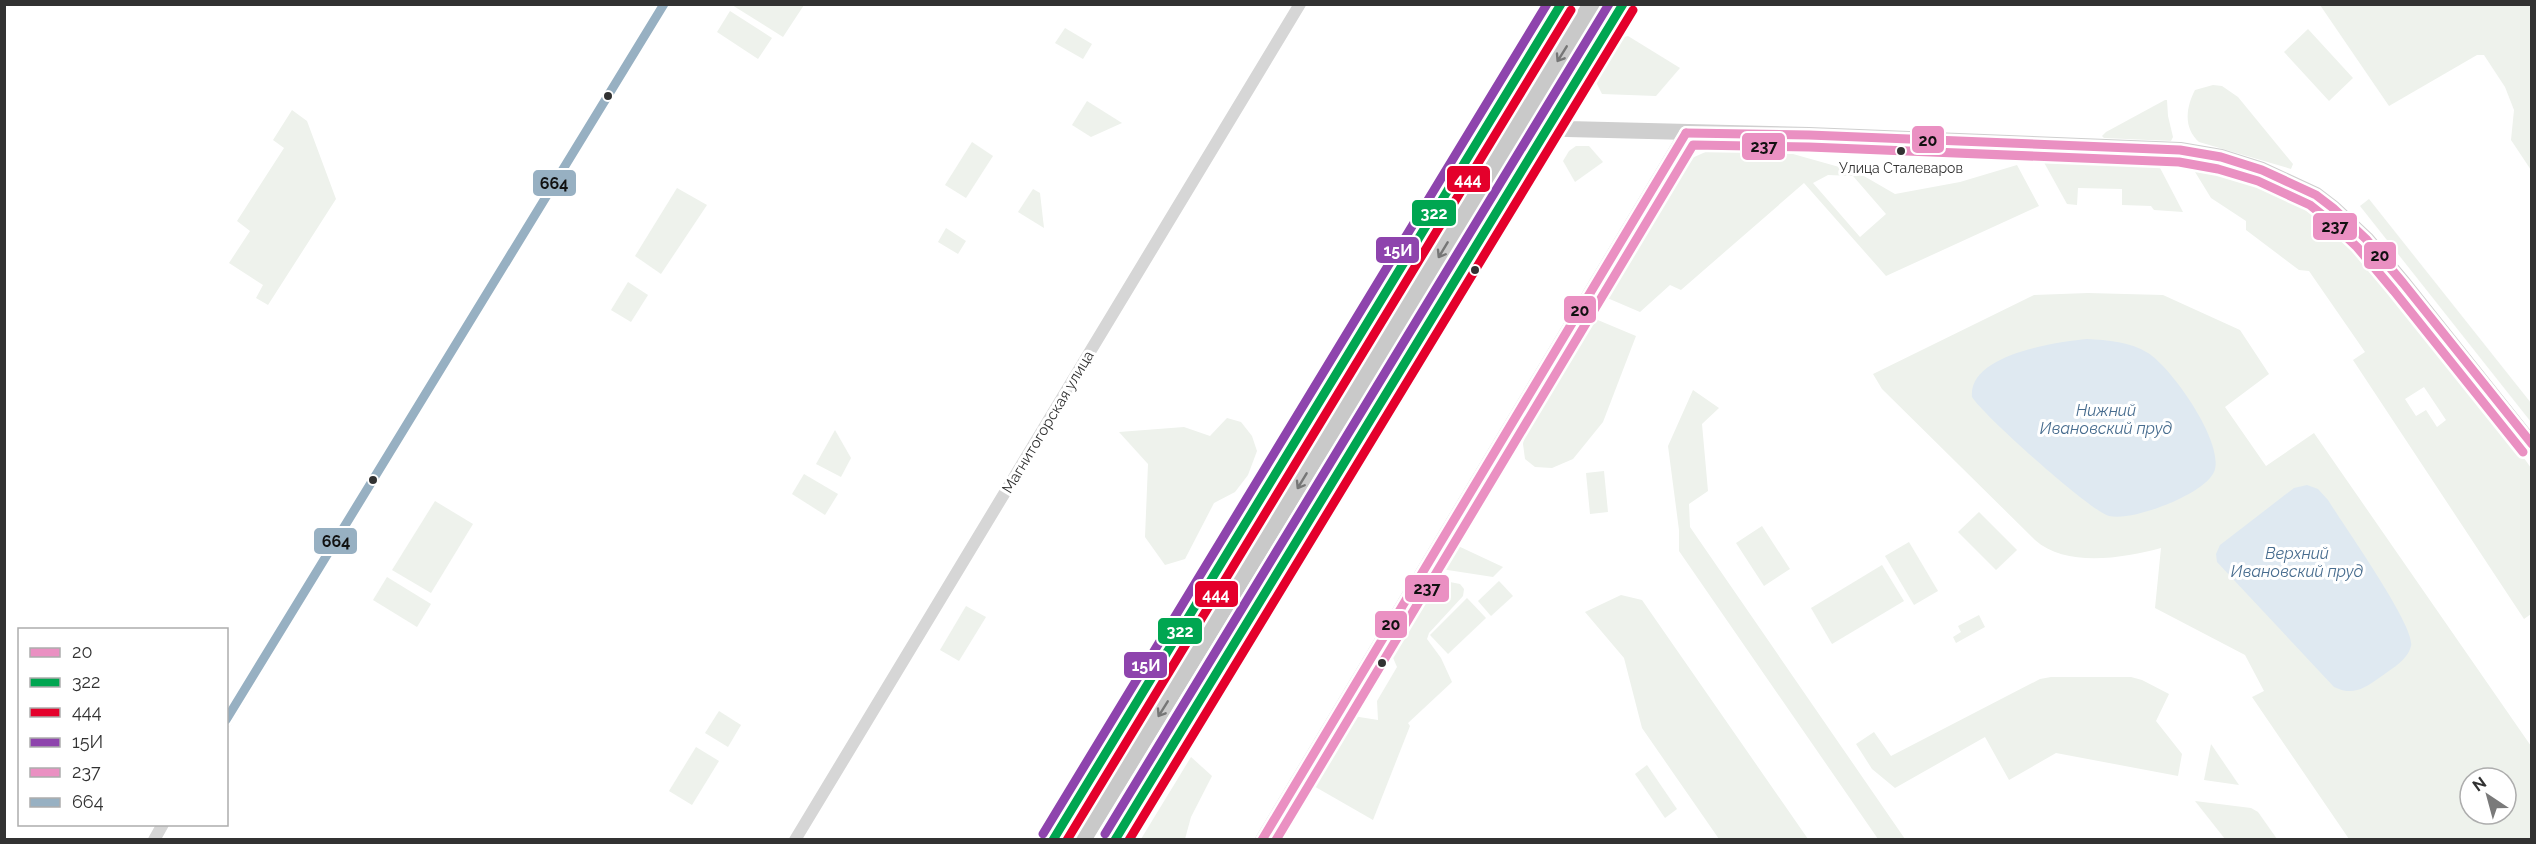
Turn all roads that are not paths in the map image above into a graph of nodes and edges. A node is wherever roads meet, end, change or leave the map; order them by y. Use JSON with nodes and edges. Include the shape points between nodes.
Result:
{"nodes":[{"id":1,"x":664,"y":4,"type":"edge"},
{"id":2,"x":1300,"y":4,"type":"edge"},
{"id":3,"x":1561,"y":4,"type":"edge"},
{"id":4,"x":1592,"y":4,"type":"edge"},
{"id":5,"x":1623,"y":4,"type":"edge"},
{"id":6,"x":1527,"y":110,"type":"junction"},
{"id":7,"x":1551,"y":124,"type":"junction"},
{"id":8,"x":1686,"y":133,"type":"junction"},
{"id":9,"x":2532,"y":445,"type":"edge"},
{"id":10,"x":228,"y":718,"type":"edge"},
{"id":11,"x":162,"y":826,"type":"edge"},
{"id":12,"x":154,"y":840,"type":"edge"},
{"id":13,"x":795,"y":840,"type":"edge"},
{"id":14,"x":1053,"y":840,"type":"edge"},
{"id":15,"x":1082,"y":840,"type":"edge"},
{"id":16,"x":1115,"y":840,"type":"edge"},
{"id":17,"x":1262,"y":840,"type":"edge"}],
"edges":[{"from":1,"to":10,"type":"street"},
{"from":2,"to":13,"type":"street","name":"Магнитогорская улица"},
{"from":3,"to":14,"type":"main road"},
{"from":4,"to":6,"type":"main road","one_way":true},
{"from":5,"to":7,"type":"main road"},
{"from":6,"to":7,"type":"main road"},
{"from":6,"to":15,"type":"main road","one_way":true},
{"from":7,"to":8,"type":"main road","via":[[1567,129]]},
{"from":7,"to":16,"type":"main road"},
{"from":8,"to":9,"type":"main road","via":[[2180,150],[2262,170],[2316,195],[2366,239]]},
{"from":8,"to":17,"type":"street"},
{"from":11,"to":12,"type":"street"}]}
